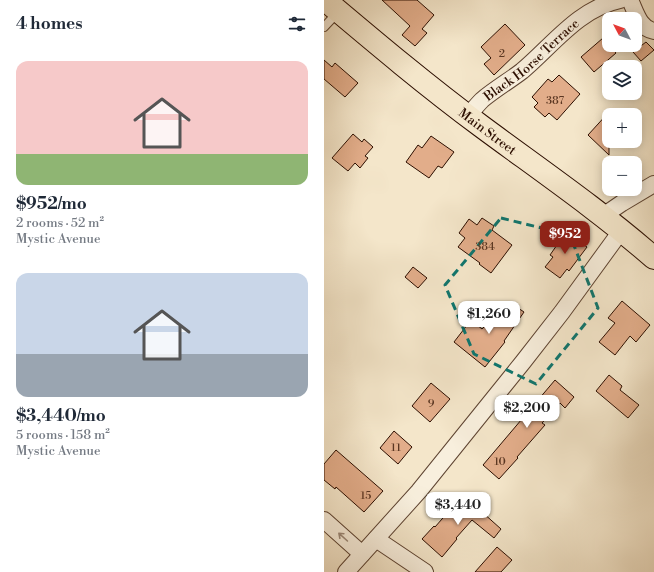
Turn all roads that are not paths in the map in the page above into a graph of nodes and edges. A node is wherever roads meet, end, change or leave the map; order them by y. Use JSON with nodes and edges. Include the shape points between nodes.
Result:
{"nodes":[{"id":1,"x":620,"y":0,"type":"edge"},
{"id":2,"x":630,"y":0,"type":"edge"},
{"id":3,"x":329,"y":13,"type":"edge"},
{"id":4,"x":654,"y":30,"type":"edge"},
{"id":5,"x":468,"y":116,"type":"junction"},
{"id":6,"x":654,"y":184,"type":"edge"},
{"id":7,"x":603,"y":216,"type":"junction"},
{"id":8,"x":621,"y":231,"type":"junction"},
{"id":9,"x":654,"y":258,"type":"edge"},
{"id":10,"x":324,"y":520,"type":"edge"},
{"id":11,"x":376,"y":539,"type":"junction"},
{"id":12,"x":362,"y":554,"type":"junction"},
{"id":13,"x":346,"y":572,"type":"edge"},
{"id":14,"x":425,"y":572,"type":"edge"}],
"edges":[{"from":1,"to":5,"type":"street","name":"Black Horse Terrace","via":[[597,8],[569,26],[523,69],[482,100]]},
{"from":2,"to":4,"type":"street","via":[[642,24],[649,30]]},
{"from":3,"to":5,"type":"main road","name":"Main Street","via":[[394,58]]},
{"from":5,"to":7,"type":"main road","name":"Main Street"},
{"from":6,"to":7,"type":"street"},
{"from":7,"to":8,"type":"main road","name":"Main Street"},
{"from":8,"to":9,"type":"main road","name":"Main Street"},
{"from":8,"to":11,"type":"street","via":[[523,362]]},
{"from":12,"to":10,"type":"street","one_way":true},
{"from":11,"to":12,"type":"street"},
{"from":11,"to":14,"type":"street"},
{"from":12,"to":13,"type":"street"}]}
